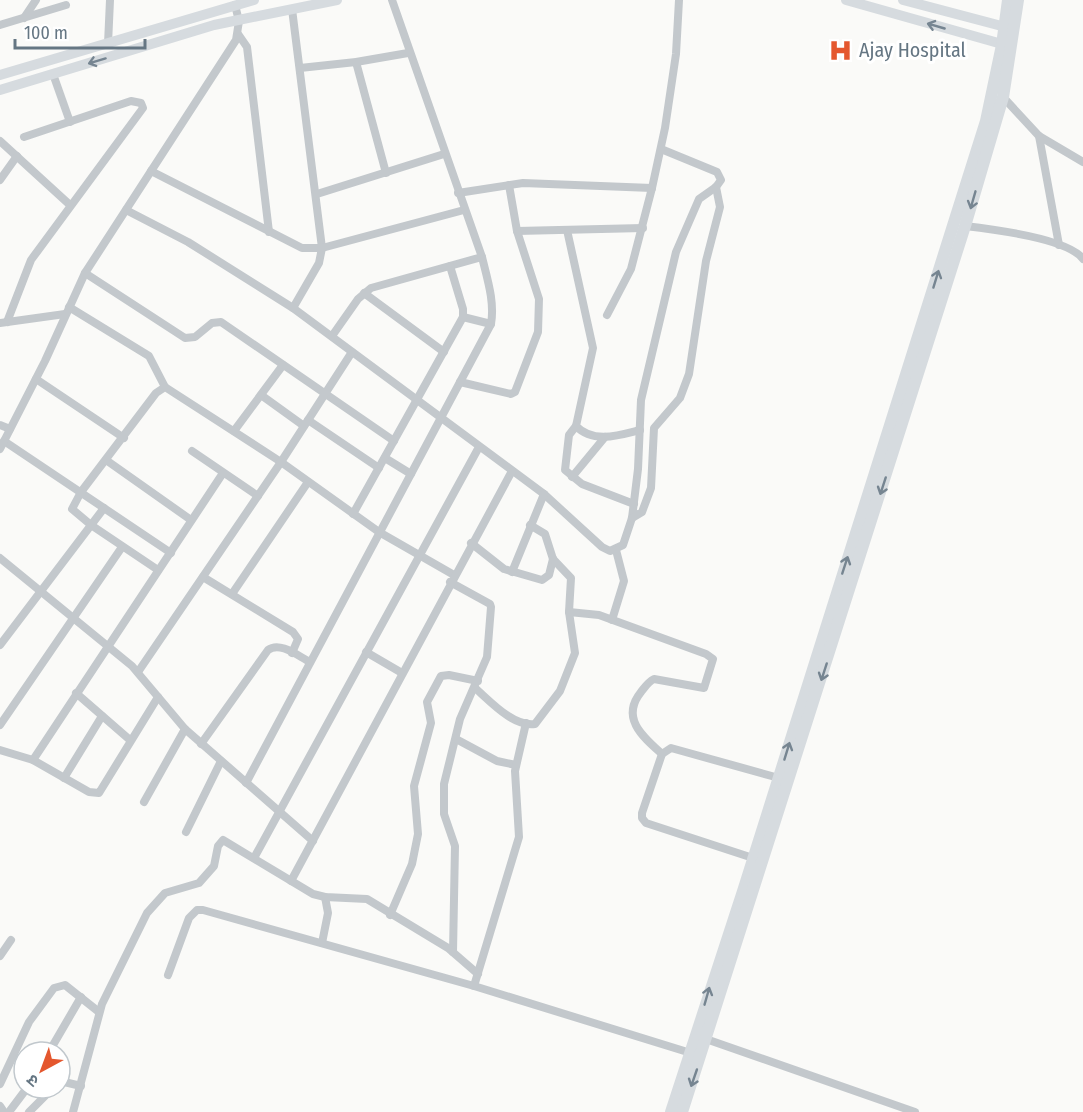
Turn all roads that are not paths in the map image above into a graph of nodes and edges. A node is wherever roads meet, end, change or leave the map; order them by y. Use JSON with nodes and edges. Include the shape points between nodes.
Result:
{"nodes":[{"id":1,"x":36,"y":0,"type":"edge"},
{"id":2,"x":110,"y":0,"type":"edge"},
{"id":3,"x":254,"y":0,"type":"edge"},
{"id":4,"x":337,"y":0,"type":"edge"},
{"id":5,"x":392,"y":0,"type":"edge"},
{"id":6,"x":679,"y":0,"type":"edge"},
{"id":7,"x":846,"y":0,"type":"edge"},
{"id":8,"x":903,"y":0,"type":"edge"},
{"id":9,"x":1008,"y":0,"type":"edge"},
{"id":10,"x":1018,"y":0,"type":"edge"},
{"id":11,"x":66,"y":5,"type":"dead end"},
{"id":12,"x":235,"y":5,"type":"junction"},
{"id":13,"x":292,"y":9,"type":"junction"},
{"id":14,"x":256,"y":17,"type":"junction"},
{"id":15,"x":24,"y":18,"type":"junction"},
{"id":16,"x":239,"y":21,"type":"junction"},
{"id":17,"x":0,"y":25,"type":"edge"},
{"id":18,"x":1010,"y":28,"type":"junction"},
{"id":19,"x":238,"y":34,"type":"junction"},
{"id":20,"x":108,"y":44,"type":"junction"},
{"id":21,"x":1007,"y":46,"type":"junction"},
{"id":22,"x":408,"y":53,"type":"junction"},
{"id":23,"x":356,"y":62,"type":"junction"},
{"id":24,"x":300,"y":68,"type":"junction"},
{"id":25,"x":53,"y":74,"type":"junction"},
{"id":26,"x":0,"y":75,"type":"edge"},
{"id":27,"x":0,"y":90,"type":"edge"},
{"id":28,"x":1003,"y":97,"type":"junction"},
{"id":29,"x":70,"y":122,"type":"junction"},
{"id":30,"x":1040,"y":136,"type":"junction"},
{"id":31,"x":24,"y":137,"type":"dead end"},
{"id":32,"x":0,"y":141,"type":"edge"},
{"id":33,"x":661,"y":149,"type":"junction"},
{"id":34,"x":444,"y":154,"type":"junction"},
{"id":35,"x":17,"y":156,"type":"junction"},
{"id":36,"x":1083,"y":162,"type":"edge"},
{"id":37,"x":151,"y":171,"type":"junction"},
{"id":38,"x":386,"y":172,"type":"junction"},
{"id":39,"x":0,"y":180,"type":"edge"},
{"id":40,"x":509,"y":185,"type":"junction"},
{"id":41,"x":716,"y":187,"type":"junction"},
{"id":42,"x":652,"y":188,"type":"junction"},
{"id":43,"x":458,"y":193,"type":"junction"},
{"id":44,"x":317,"y":194,"type":"junction"},
{"id":45,"x":70,"y":205,"type":"junction"},
{"id":46,"x":126,"y":210,"type":"junction"},
{"id":47,"x":464,"y":210,"type":"junction"},
{"id":48,"x":965,"y":226,"type":"junction"},
{"id":49,"x":643,"y":228,"type":"junction"},
{"id":50,"x":567,"y":230,"type":"junction"},
{"id":51,"x":517,"y":231,"type":"junction"},
{"id":52,"x":269,"y":232,"type":"junction"},
{"id":53,"x":1059,"y":246,"type":"junction"},
{"id":54,"x":322,"y":248,"type":"junction"},
{"id":55,"x":482,"y":257,"type":"junction"},
{"id":56,"x":1083,"y":259,"type":"edge"},
{"id":57,"x":450,"y":266,"type":"junction"},
{"id":58,"x":86,"y":273,"type":"junction"},
{"id":59,"x":364,"y":293,"type":"junction"},
{"id":60,"x":293,"y":308,"type":"junction"},
{"id":61,"x":67,"y":310,"type":"junction"},
{"id":62,"x":607,"y":315,"type":"dead end"},
{"id":63,"x":463,"y":317,"type":"junction"},
{"id":64,"x":3,"y":322,"type":"edge"},
{"id":65,"x":491,"y":324,"type":"junction"},
{"id":66,"x":332,"y":336,"type":"junction"},
{"id":67,"x":352,"y":352,"type":"junction"},
{"id":68,"x":444,"y":352,"type":"junction"},
{"id":69,"x":283,"y":365,"type":"junction"},
{"id":70,"x":36,"y":378,"type":"junction"},
{"id":71,"x":460,"y":382,"type":"junction"},
{"id":72,"x":165,"y":387,"type":"junction"},
{"id":73,"x":325,"y":394,"type":"junction"},
{"id":74,"x":261,"y":395,"type":"junction"},
{"id":75,"x":418,"y":398,"type":"junction"},
{"id":76,"x":442,"y":417,"type":"junction"},
{"id":77,"x":306,"y":423,"type":"junction"},
{"id":78,"x":0,"y":425,"type":"edge"},
{"id":79,"x":576,"y":426,"type":"junction"},
{"id":80,"x":10,"y":429,"type":"junction"},
{"id":81,"x":640,"y":430,"type":"junction"},
{"id":82,"x":234,"y":431,"type":"junction"},
{"id":83,"x":605,"y":437,"type":"junction"},
{"id":84,"x":124,"y":438,"type":"junction"},
{"id":85,"x":4,"y":441,"type":"junction"},
{"id":86,"x":394,"y":441,"type":"junction"},
{"id":87,"x":479,"y":447,"type":"junction"},
{"id":88,"x":0,"y":449,"type":"edge"},
{"id":89,"x":192,"y":451,"type":"dead end"},
{"id":90,"x":385,"y":458,"type":"junction"},
{"id":91,"x":106,"y":460,"type":"junction"},
{"id":92,"x":281,"y":462,"type":"junction"},
{"id":93,"x":379,"y":468,"type":"junction"},
{"id":94,"x":512,"y":471,"type":"junction"},
{"id":95,"x":223,"y":473,"type":"junction"},
{"id":96,"x":411,"y":474,"type":"junction"},
{"id":97,"x":572,"y":477,"type":"junction"},
{"id":98,"x":308,"y":482,"type":"junction"},
{"id":99,"x":81,"y":492,"type":"junction"},
{"id":100,"x":544,"y":494,"type":"junction"},
{"id":101,"x":258,"y":496,"type":"junction"},
{"id":102,"x":634,"y":504,"type":"junction"},
{"id":103,"x":104,"y":508,"type":"junction"},
{"id":104,"x":353,"y":514,"type":"junction"},
{"id":105,"x":632,"y":518,"type":"junction"},
{"id":106,"x":191,"y":520,"type":"junction"},
{"id":107,"x":91,"y":525,"type":"junction"},
{"id":108,"x":530,"y":525,"type":"junction"},
{"id":109,"x":379,"y":532,"type":"junction"},
{"id":110,"x":471,"y":543,"type":"junction"},
{"id":111,"x":122,"y":547,"type":"junction"},
{"id":112,"x":616,"y":550,"type":"junction"},
{"id":113,"x":171,"y":553,"type":"junction"},
{"id":114,"x":420,"y":555,"type":"junction"},
{"id":115,"x":0,"y":558,"type":"edge"},
{"id":116,"x":553,"y":559,"type":"junction"},
{"id":117,"x":158,"y":570,"type":"junction"},
{"id":118,"x":512,"y":572,"type":"junction"},
{"id":119,"x":203,"y":577,"type":"junction"},
{"id":120,"x":452,"y":579,"type":"junction"},
{"id":121,"x":40,"y":590,"type":"junction"},
{"id":122,"x":232,"y":594,"type":"junction"},
{"id":123,"x":569,"y":612,"type":"junction"},
{"id":124,"x":75,"y":619,"type":"junction"},
{"id":125,"x":612,"y":620,"type":"junction"},
{"id":126,"x":0,"y":645,"type":"edge"},
{"id":127,"x":107,"y":645,"type":"junction"},
{"id":128,"x":366,"y":652,"type":"junction"},
{"id":129,"x":292,"y":653,"type":"junction"},
{"id":130,"x":310,"y":662,"type":"junction"},
{"id":131,"x":138,"y":672,"type":"junction"},
{"id":132,"x":402,"y":673,"type":"junction"},
{"id":133,"x":476,"y":684,"type":"junction"},
{"id":134,"x":76,"y":693,"type":"junction"},
{"id":135,"x":158,"y":697,"type":"junction"},
{"id":136,"x":102,"y":716,"type":"junction"},
{"id":137,"x":526,"y":723,"type":"junction"},
{"id":138,"x":0,"y":725,"type":"edge"},
{"id":139,"x":185,"y":729,"type":"junction"},
{"id":140,"x":456,"y":739,"type":"junction"},
{"id":141,"x":130,"y":740,"type":"junction"},
{"id":142,"x":201,"y":744,"type":"junction"},
{"id":143,"x":0,"y":750,"type":"edge"},
{"id":144,"x":662,"y":754,"type":"junction"},
{"id":145,"x":33,"y":760,"type":"junction"},
{"id":146,"x":221,"y":761,"type":"junction"},
{"id":147,"x":516,"y":765,"type":"junction"},
{"id":148,"x":64,"y":778,"type":"junction"},
{"id":149,"x":779,"y":778,"type":"junction"},
{"id":150,"x":246,"y":783,"type":"junction"},
{"id":151,"x":144,"y":802,"type":"dead end"},
{"id":152,"x":280,"y":814,"type":"junction"},
{"id":153,"x":186,"y":832,"type":"dead end"},
{"id":154,"x":313,"y":841,"type":"junction"},
{"id":155,"x":254,"y":858,"type":"junction"},
{"id":156,"x":753,"y":858,"type":"junction"},
{"id":157,"x":291,"y":881,"type":"junction"},
{"id":158,"x":325,"y":897,"type":"junction"},
{"id":159,"x":390,"y":915,"type":"junction"},
{"id":160,"x":733,"y":939,"type":"junction"},
{"id":161,"x":11,"y":940,"type":"dead end"},
{"id":162,"x":322,"y":943,"type":"junction"},
{"id":163,"x":453,"y":952,"type":"junction"},
{"id":164,"x":0,"y":956,"type":"edge"},
{"id":165,"x":478,"y":974,"type":"junction"},
{"id":166,"x":168,"y":975,"type":"dead end"},
{"id":167,"x":474,"y":986,"type":"junction"},
{"id":168,"x":81,"y":997,"type":"junction"},
{"id":169,"x":99,"y":1012,"type":"junction"},
{"id":170,"x":701,"y":1037,"type":"junction"},
{"id":171,"x":56,"y":1040,"type":"edge"},
{"id":172,"x":695,"y":1054,"type":"junction"},
{"id":173,"x":0,"y":1084,"type":"edge"},
{"id":174,"x":72,"y":1084,"type":"edge"},
{"id":175,"x":81,"y":1086,"type":"junction"},
{"id":176,"x":16,"y":1100,"type":"edge"},
{"id":177,"x":41,"y":1100,"type":"edge"},
{"id":178,"x":0,"y":1106,"type":"edge"},
{"id":179,"x":6,"y":1112,"type":"edge"},
{"id":180,"x":29,"y":1112,"type":"edge"},
{"id":181,"x":73,"y":1112,"type":"edge"},
{"id":182,"x":671,"y":1112,"type":"edge"},
{"id":183,"x":682,"y":1112,"type":"edge"},
{"id":184,"x":915,"y":1112,"type":"edge"}],
"edges":[{"from":1,"to":15,"type":"street"},
{"from":2,"to":20,"type":"street"},
{"from":3,"to":12,"type":"main road"},
{"from":3,"to":14,"type":"street"},
{"from":4,"to":13,"type":"main road"},
{"from":5,"to":22,"type":"street"},
{"from":6,"to":33,"type":"street","via":[[676,54]]},
{"from":21,"to":7,"type":"main road","one_way":true},
{"from":8,"to":18,"type":"main road"},
{"from":9,"to":18,"type":"main road"},
{"from":10,"to":18,"type":"main road"},
{"from":11,"to":15,"type":"street"},
{"from":12,"to":16,"type":"street"},
{"from":12,"to":20,"type":"main road"},
{"from":13,"to":14,"type":"main road"},
{"from":13,"to":24,"type":"street"},
{"from":14,"to":16,"type":"main road"},
{"from":15,"to":17,"type":"street"},
{"from":16,"to":19,"type":"street"},
{"from":16,"to":25,"type":"main road","one_way":true},
{"from":18,"to":21,"type":"main road"},
{"from":19,"to":37,"type":"street"},
{"from":19,"to":52,"type":"street","via":[[247,47]]},
{"from":20,"to":26,"type":"main road"},
{"from":21,"to":28,"type":"main road"},
{"from":149,"to":21,"type":"main road","one_way":true},
{"from":22,"to":23,"type":"street"},
{"from":22,"to":34,"type":"street"},
{"from":23,"to":24,"type":"street"},
{"from":23,"to":38,"type":"street"},
{"from":24,"to":44,"type":"street"},
{"from":25,"to":27,"type":"main road"},
{"from":25,"to":29,"type":"street"},
{"from":28,"to":30,"type":"street"},
{"from":28,"to":48,"type":"main road","one_way":true},
{"from":29,"to":31,"type":"street"},
{"from":29,"to":45,"type":"street","via":[[131,101],[141,103],[143,108]]},
{"from":30,"to":36,"type":"street"},
{"from":30,"to":53,"type":"street"},
{"from":32,"to":35,"type":"street"},
{"from":33,"to":41,"type":"street","via":[[717,172],[721,180]]},
{"from":33,"to":42,"type":"street"},
{"from":34,"to":38,"type":"street"},
{"from":34,"to":43,"type":"street"},
{"from":35,"to":39,"type":"street"},
{"from":35,"to":45,"type":"street"},
{"from":37,"to":46,"type":"street"},
{"from":37,"to":52,"type":"street"},
{"from":38,"to":44,"type":"street"},
{"from":40,"to":42,"type":"street"},
{"from":40,"to":43,"type":"street"},
{"from":40,"to":51,"type":"street"},
{"from":41,"to":81,"type":"street","via":[[699,199],[678,245],[641,400]]},
{"from":41,"to":105,"type":"street","via":[[720,207],[706,261],[689,374],[680,398],[654,428],[651,488],[642,512]]},
{"from":42,"to":49,"type":"street"},
{"from":43,"to":47,"type":"street"},
{"from":44,"to":54,"type":"street"},
{"from":45,"to":64,"type":"street","via":[[26,268]]},
{"from":46,"to":58,"type":"street"},
{"from":46,"to":60,"type":"street","via":[[188,242]]},
{"from":47,"to":54,"type":"street"},
{"from":47,"to":55,"type":"street"},
{"from":48,"to":53,"type":"street","via":[[1017,233]]},
{"from":48,"to":160,"type":"main road","one_way":true},
{"from":49,"to":50,"type":"street"},
{"from":49,"to":62,"type":"street","via":[[629,275]]},
{"from":50,"to":51,"type":"street"},
{"from":50,"to":79,"type":"street","via":[[593,348]]},
{"from":51,"to":71,"type":"street","via":[[539,299],[538,332],[519,387],[511,394]]},
{"from":52,"to":54,"type":"street","via":[[302,248]]},
{"from":53,"to":56,"type":"street","via":[[1074,250]]},
{"from":54,"to":60,"type":"street","via":[[319,263]]},
{"from":55,"to":57,"type":"street"},
{"from":55,"to":65,"type":"street"},
{"from":57,"to":59,"type":"street"},
{"from":57,"to":63,"type":"street"},
{"from":58,"to":61,"type":"street"},
{"from":58,"to":69,"type":"street","via":[[186,338],[195,337],[216,321]]},
{"from":59,"to":66,"type":"street"},
{"from":59,"to":68,"type":"street"},
{"from":60,"to":66,"type":"street"},
{"from":61,"to":64,"type":"street"},
{"from":61,"to":70,"type":"street"},
{"from":61,"to":72,"type":"street","via":[[148,356]]},
{"from":63,"to":65,"type":"street"},
{"from":63,"to":68,"type":"street"},
{"from":65,"to":71,"type":"street"},
{"from":66,"to":67,"type":"street"},
{"from":67,"to":73,"type":"street"},
{"from":67,"to":75,"type":"street"},
{"from":68,"to":75,"type":"street"},
{"from":69,"to":73,"type":"street"},
{"from":69,"to":74,"type":"street"},
{"from":70,"to":80,"type":"street"},
{"from":70,"to":84,"type":"street"},
{"from":71,"to":76,"type":"street"},
{"from":72,"to":82,"type":"street"},
{"from":72,"to":84,"type":"street","via":[[156,393]]},
{"from":73,"to":77,"type":"street"},
{"from":73,"to":86,"type":"street"},
{"from":74,"to":77,"type":"street"},
{"from":74,"to":82,"type":"street"},
{"from":75,"to":76,"type":"street"},
{"from":75,"to":86,"type":"street"},
{"from":76,"to":87,"type":"street"},
{"from":76,"to":96,"type":"street"},
{"from":77,"to":92,"type":"street"},
{"from":77,"to":93,"type":"street"},
{"from":78,"to":80,"type":"street"},
{"from":79,"to":83,"type":"street"},
{"from":79,"to":97,"type":"street","via":[[569,435],[564,467]]},
{"from":80,"to":85,"type":"street"},
{"from":81,"to":83,"type":"street"},
{"from":81,"to":102,"type":"street"},
{"from":82,"to":92,"type":"street"},
{"from":83,"to":97,"type":"street"},
{"from":84,"to":91,"type":"street"},
{"from":85,"to":88,"type":"street"},
{"from":85,"to":99,"type":"street"},
{"from":86,"to":90,"type":"street"},
{"from":87,"to":94,"type":"street"},
{"from":87,"to":114,"type":"street"},
{"from":89,"to":95,"type":"street"},
{"from":90,"to":93,"type":"street"},
{"from":90,"to":96,"type":"street"},
{"from":91,"to":99,"type":"street"},
{"from":91,"to":106,"type":"street"},
{"from":92,"to":98,"type":"street"},
{"from":92,"to":101,"type":"street"},
{"from":93,"to":104,"type":"street"},
{"from":94,"to":100,"type":"street"},
{"from":94,"to":110,"type":"street"},
{"from":95,"to":101,"type":"street"},
{"from":95,"to":106,"type":"street"},
{"from":96,"to":109,"type":"street"},
{"from":97,"to":102,"type":"street"},
{"from":98,"to":104,"type":"street"},
{"from":98,"to":122,"type":"street"},
{"from":99,"to":103,"type":"street"},
{"from":99,"to":107,"type":"street","via":[[72,508]]},
{"from":100,"to":108,"type":"street"},
{"from":100,"to":112,"type":"street","via":[[602,547]]},
{"from":101,"to":119,"type":"street"},
{"from":102,"to":105,"type":"street"},
{"from":103,"to":107,"type":"street"},
{"from":103,"to":113,"type":"street"},
{"from":104,"to":109,"type":"street"},
{"from":105,"to":112,"type":"street","via":[[622,545]]},
{"from":106,"to":113,"type":"street"},
{"from":107,"to":111,"type":"street"},
{"from":107,"to":121,"type":"street"},
{"from":108,"to":116,"type":"street","via":[[549,538]]},
{"from":108,"to":118,"type":"street"},
{"from":109,"to":114,"type":"street"},
{"from":109,"to":130,"type":"street"},
{"from":110,"to":118,"type":"street"},
{"from":110,"to":120,"type":"street"},
{"from":111,"to":117,"type":"street"},
{"from":111,"to":124,"type":"street"},
{"from":112,"to":125,"type":"street","via":[[624,581]]},
{"from":113,"to":117,"type":"street"},
{"from":114,"to":120,"type":"street"},
{"from":114,"to":128,"type":"street"},
{"from":115,"to":121,"type":"street"},
{"from":116,"to":118,"type":"street","via":[[549,574],[542,580]]},
{"from":116,"to":123,"type":"street","via":[[571,578]]},
{"from":117,"to":127,"type":"street"},
{"from":119,"to":122,"type":"street"},
{"from":119,"to":131,"type":"street"},
{"from":120,"to":132,"type":"street"},
{"from":120,"to":133,"type":"street","via":[[491,607],[488,651]]},
{"from":121,"to":124,"type":"street"},
{"from":121,"to":126,"type":"street"},
{"from":122,"to":129,"type":"street","via":[[293,632],[298,639]]},
{"from":123,"to":125,"type":"street","via":[[591,613]]},
{"from":123,"to":137,"type":"street","via":[[575,653],[560,691],[539,722]]},
{"from":124,"to":127,"type":"street"},
{"from":124,"to":138,"type":"street"},
{"from":125,"to":144,"type":"street","via":[[712,659],[704,688],[654,679],[633,702],[638,731]]},
{"from":127,"to":131,"type":"street"},
{"from":127,"to":134,"type":"street"},
{"from":128,"to":132,"type":"street"},
{"from":128,"to":152,"type":"street"},
{"from":129,"to":130,"type":"street"},
{"from":129,"to":142,"type":"street","via":[[276,646],[268,650]]},
{"from":130,"to":150,"type":"street"},
{"from":131,"to":135,"type":"street"},
{"from":132,"to":154,"type":"street"},
{"from":133,"to":137,"type":"street","via":[[501,711]]},
{"from":133,"to":140,"type":"street","via":[[460,719]]},
{"from":133,"to":159,"type":"street","via":[[441,676],[427,702],[431,723],[414,786],[416,842],[412,864]]},
{"from":134,"to":136,"type":"street"},
{"from":134,"to":145,"type":"street"},
{"from":135,"to":139,"type":"street"},
{"from":135,"to":141,"type":"street"},
{"from":136,"to":141,"type":"street"},
{"from":136,"to":148,"type":"street"},
{"from":137,"to":147,"type":"street"},
{"from":139,"to":142,"type":"street"},
{"from":139,"to":151,"type":"street"},
{"from":140,"to":147,"type":"street","via":[[497,761]]},
{"from":140,"to":163,"type":"street","via":[[444,784],[443,807],[455,846]]},
{"from":141,"to":148,"type":"street","via":[[99,793]]},
{"from":142,"to":146,"type":"street"},
{"from":143,"to":145,"type":"street"},
{"from":144,"to":149,"type":"street","via":[[670,748]]},
{"from":144,"to":156,"type":"street","via":[[642,819]]},
{"from":145,"to":148,"type":"street"},
{"from":146,"to":150,"type":"street"},
{"from":146,"to":153,"type":"street"},
{"from":147,"to":165,"type":"street","via":[[519,837]]},
{"from":149,"to":156,"type":"main road"},
{"from":150,"to":152,"type":"street"},
{"from":152,"to":154,"type":"street"},
{"from":152,"to":155,"type":"street"},
{"from":154,"to":157,"type":"street"},
{"from":155,"to":157,"type":"street"},
{"from":155,"to":169,"type":"street","via":[[223,840],[214,866],[199,883],[165,893],[147,913]]},
{"from":156,"to":160,"type":"main road"},
{"from":157,"to":158,"type":"street"},
{"from":158,"to":159,"type":"street","via":[[362,898]]},
{"from":158,"to":162,"type":"street","via":[[328,913]]},
{"from":159,"to":163,"type":"street"},
{"from":160,"to":170,"type":"main road"},
{"from":161,"to":164,"type":"street"},
{"from":162,"to":166,"type":"street","via":[[196,910],[189,918]]},
{"from":162,"to":167,"type":"street"},
{"from":163,"to":165,"type":"street"},
{"from":165,"to":167,"type":"street"},
{"from":167,"to":172,"type":"street"},
{"from":168,"to":169,"type":"street"},
{"from":168,"to":171,"type":"street"},
{"from":168,"to":173,"type":"street","via":[[66,985],[54,987],[28,1022]]},
{"from":169,"to":175,"type":"street"},
{"from":170,"to":172,"type":"main road"},
{"from":170,"to":184,"type":"street"},
{"from":172,"to":182,"type":"main road"},
{"from":172,"to":183,"type":"main road","one_way":true},
{"from":174,"to":175,"type":"street"},
{"from":175,"to":181,"type":"street"},
{"from":176,"to":179,"type":"street"},
{"from":177,"to":180,"type":"street"},
{"from":178,"to":179,"type":"street"}]}
